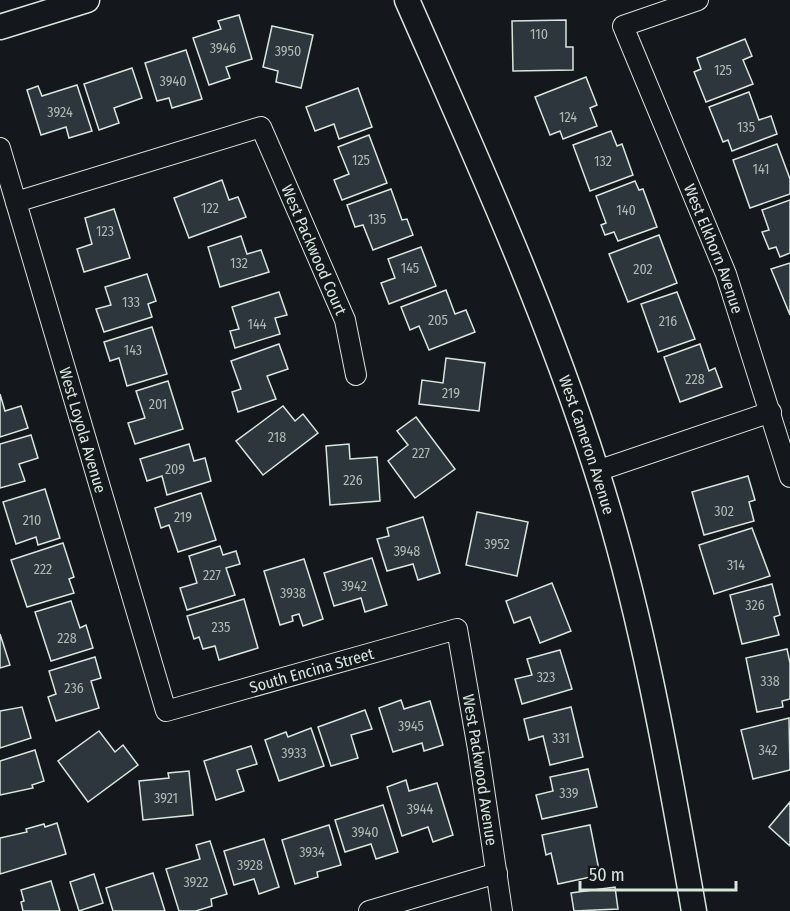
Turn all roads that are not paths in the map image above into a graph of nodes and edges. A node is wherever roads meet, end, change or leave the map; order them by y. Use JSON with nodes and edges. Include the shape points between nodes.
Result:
{"nodes":[{"id":1,"x":87,"y":0,"type":"edge"},
{"id":2,"x":407,"y":0,"type":"edge"},
{"id":3,"x":698,"y":0,"type":"edge"},
{"id":4,"x":0,"y":27,"type":"edge"},
{"id":5,"x":0,"y":148,"type":"edge"},
{"id":6,"x":16,"y":202,"type":"junction"},
{"id":7,"x":356,"y":375,"type":"dead end"},
{"id":8,"x":771,"y":412,"type":"junction"},
{"id":9,"x":597,"y":471,"type":"junction"},
{"id":10,"x":790,"y":477,"type":"edge"},
{"id":11,"x":457,"y":629,"type":"joint"},
{"id":12,"x":166,"y":711,"type":"joint"},
{"id":13,"x":497,"y":873,"type":"junction"},
{"id":14,"x":369,"y":911,"type":"edge"},
{"id":15,"x":502,"y":911,"type":"edge"},
{"id":16,"x":694,"y":911,"type":"edge"}],
"edges":[{"from":1,"to":4,"type":"street"},
{"from":2,"to":9,"type":"street","name":"West Cameron Avenue","via":[[538,304]]},
{"from":3,"to":8,"type":"street","name":"West Elkhorn Avenue","via":[[623,26],[726,274]]},
{"from":5,"to":6,"type":"street","name":"West Loyola Avenue"},
{"from":6,"to":7,"type":"street","name":"West Packwood Court","via":[[261,127],[345,320]]},
{"from":6,"to":12,"type":"street","name":"West Loyola Avenue"},
{"from":8,"to":9,"type":"street"},
{"from":8,"to":10,"type":"street","name":"West Elkhorn Avenue"},
{"from":9,"to":16,"type":"street","name":"West Cameron Avenue","via":[[641,635]]},
{"from":11,"to":12,"type":"street","name":"South Encina Street"},
{"from":11,"to":13,"type":"street","name":"West Packwood Avenue"},
{"from":13,"to":14,"type":"street"},
{"from":13,"to":15,"type":"street","name":"West Packwood Avenue"}]}
